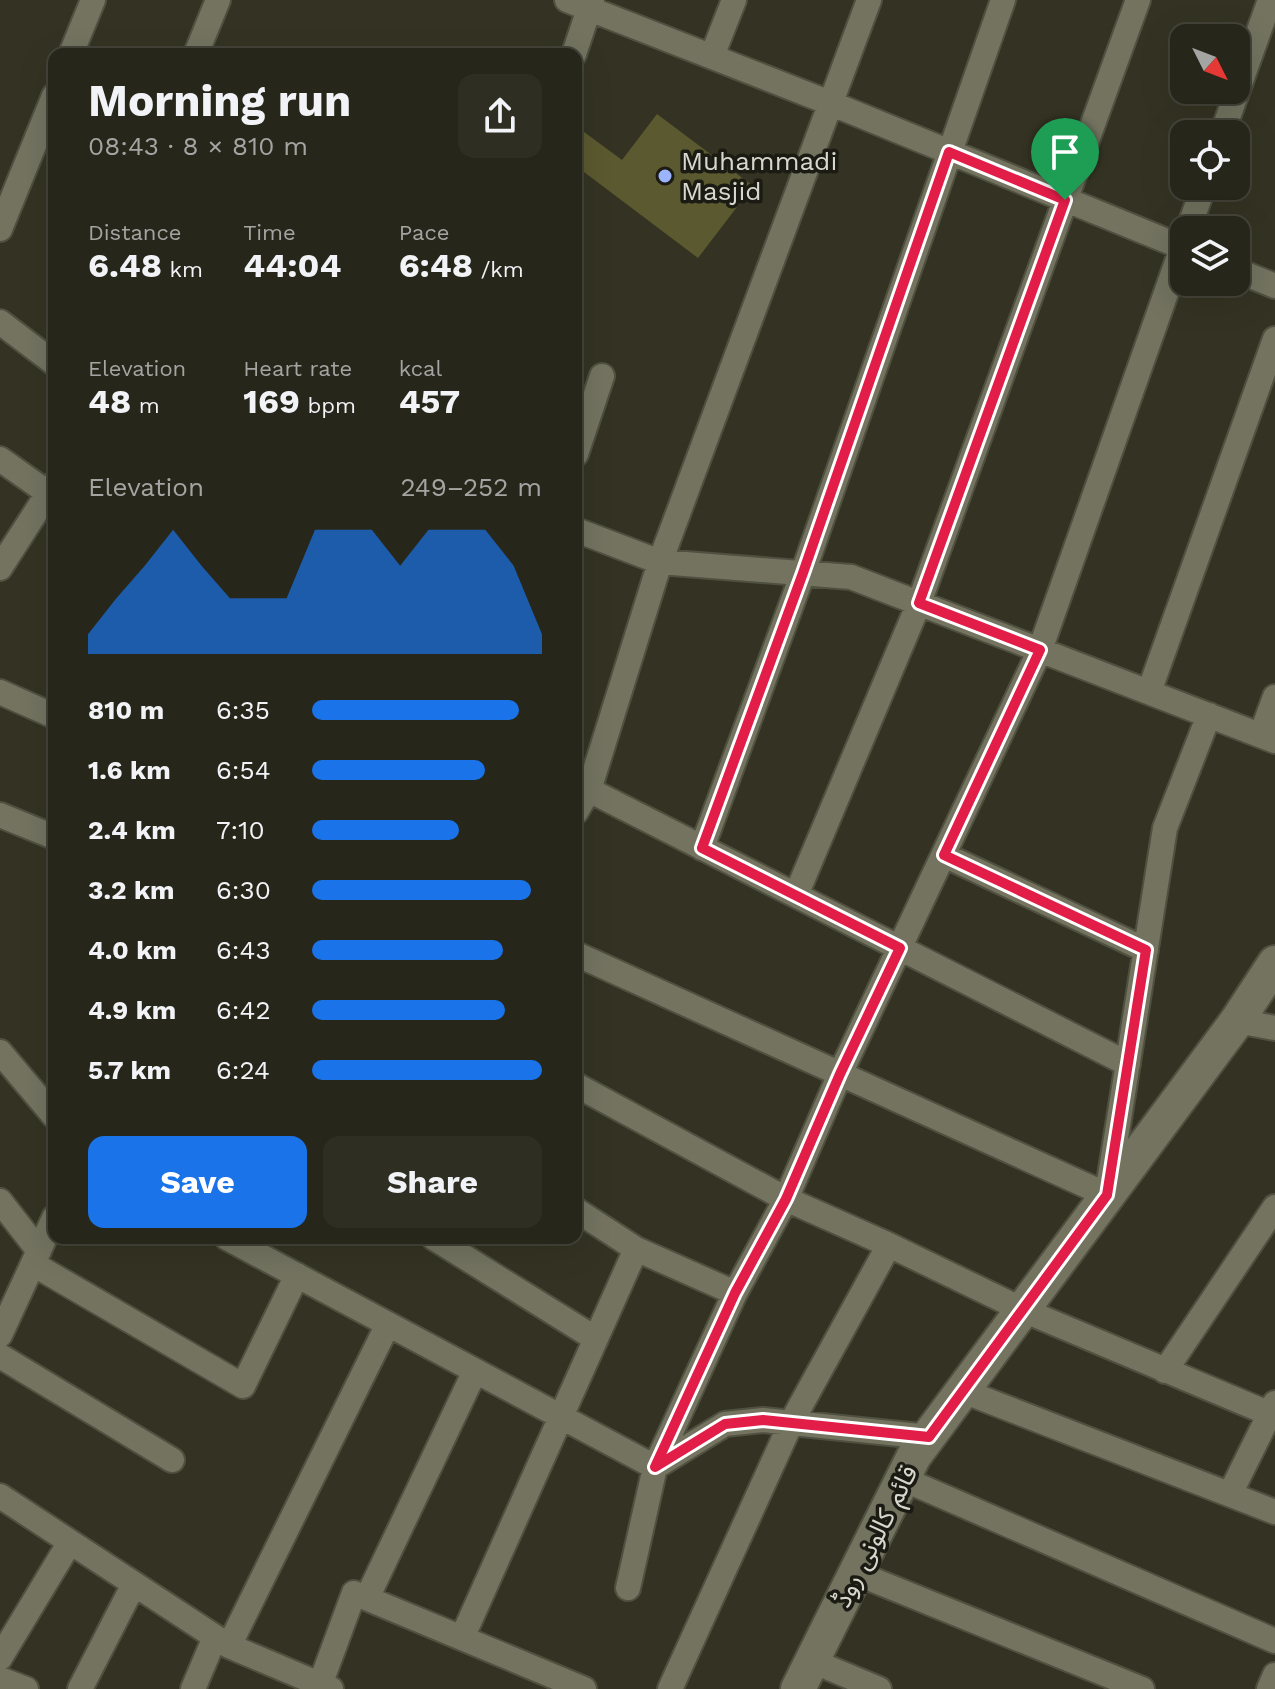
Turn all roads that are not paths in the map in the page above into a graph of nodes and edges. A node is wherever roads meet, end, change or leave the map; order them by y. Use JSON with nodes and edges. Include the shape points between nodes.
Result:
{"nodes":[{"id":1,"x":93,"y":0,"type":"edge"},
{"id":2,"x":218,"y":0,"type":"edge"},
{"id":3,"x":734,"y":0,"type":"edge"},
{"id":4,"x":869,"y":0,"type":"edge"},
{"id":5,"x":1003,"y":0,"type":"edge"},
{"id":6,"x":1138,"y":0,"type":"edge"},
{"id":7,"x":1270,"y":0,"type":"edge"},
{"id":8,"x":582,"y":3,"type":"edge"},
{"id":9,"x":73,"y":48,"type":"edge"},
{"id":10,"x":198,"y":48,"type":"edge"},
{"id":11,"x":575,"y":48,"type":"edge"},
{"id":12,"x":712,"y":56,"type":"junction"},
{"id":13,"x":830,"y":103,"type":"junction"},
{"id":14,"x":48,"y":111,"type":"edge"},
{"id":15,"x":1227,"y":120,"type":"edge"},
{"id":16,"x":949,"y":152,"type":"junction"},
{"id":17,"x":1065,"y":200,"type":"junction"},
{"id":18,"x":0,"y":229,"type":"edge"},
{"id":19,"x":1170,"y":237,"type":"edge"},
{"id":20,"x":1250,"y":276,"type":"edge"},
{"id":21,"x":1170,"y":284,"type":"edge"},
{"id":22,"x":1275,"y":286,"type":"edge"},
{"id":23,"x":0,"y":322,"type":"edge"},
{"id":24,"x":1275,"y":339,"type":"edge"},
{"id":25,"x":48,"y":358,"type":"edge"},
{"id":26,"x":602,"y":376,"type":"dead end"},
{"id":27,"x":582,"y":436,"type":"edge"},
{"id":28,"x":0,"y":459,"type":"edge"},
{"id":29,"x":48,"y":487,"type":"edge"},
{"id":30,"x":48,"y":494,"type":"edge"},
{"id":31,"x":582,"y":532,"type":"edge"},
{"id":32,"x":660,"y":562,"type":"junction"},
{"id":33,"x":0,"y":568,"type":"edge"},
{"id":34,"x":803,"y":573,"type":"junction"},
{"id":35,"x":919,"y":603,"type":"junction"},
{"id":36,"x":1040,"y":650,"type":"junction"},
{"id":37,"x":0,"y":692,"type":"edge"},
{"id":38,"x":1149,"y":692,"type":"junction"},
{"id":39,"x":1275,"y":697,"type":"edge"},
{"id":40,"x":48,"y":713,"type":"edge"},
{"id":41,"x":1209,"y":715,"type":"junction"},
{"id":42,"x":1268,"y":738,"type":"edge"},
{"id":43,"x":589,"y":790,"type":"junction"},
{"id":44,"x":582,"y":802,"type":"edge"},
{"id":45,"x":0,"y":815,"type":"edge"},
{"id":46,"x":48,"y":835,"type":"edge"},
{"id":47,"x":702,"y":848,"type":"junction"},
{"id":48,"x":944,"y":855,"type":"junction"},
{"id":49,"x":796,"y":895,"type":"junction"},
{"id":50,"x":900,"y":948,"type":"junction"},
{"id":51,"x":1146,"y":950,"type":"junction"},
{"id":52,"x":582,"y":957,"type":"edge"},
{"id":53,"x":1275,"y":963,"type":"edge"},
{"id":54,"x":1237,"y":1021,"type":"junction"},
{"id":55,"x":1275,"y":1028,"type":"edge"},
{"id":56,"x":0,"y":1052,"type":"edge"},
{"id":57,"x":1128,"y":1064,"type":"junction"},
{"id":58,"x":840,"y":1074,"type":"junction"},
{"id":59,"x":582,"y":1088,"type":"edge"},
{"id":60,"x":48,"y":1109,"type":"edge"},
{"id":61,"x":1107,"y":1195,"type":"junction"},
{"id":62,"x":786,"y":1199,"type":"junction"},
{"id":63,"x":0,"y":1201,"type":"edge"},
{"id":64,"x":1275,"y":1207,"type":"edge"},
{"id":65,"x":582,"y":1214,"type":"edge"},
{"id":66,"x":48,"y":1231,"type":"edge"},
{"id":67,"x":238,"y":1244,"type":"edge"},
{"id":68,"x":444,"y":1244,"type":"edge"},
{"id":69,"x":889,"y":1245,"type":"junction"},
{"id":70,"x":636,"y":1249,"type":"junction"},
{"id":71,"x":36,"y":1258,"type":"junction"},
{"id":72,"x":297,"y":1275,"type":"junction"},
{"id":73,"x":735,"y":1293,"type":"junction"},
{"id":74,"x":1023,"y":1310,"type":"junction"},
{"id":75,"x":388,"y":1324,"type":"junction"},
{"id":76,"x":0,"y":1334,"type":"edge"},
{"id":77,"x":596,"y":1339,"type":"junction"},
{"id":78,"x":0,"y":1356,"type":"edge"},
{"id":79,"x":475,"y":1371,"type":"junction"},
{"id":80,"x":1165,"y":1371,"type":"junction"},
{"id":81,"x":963,"y":1391,"type":"junction"},
{"id":82,"x":1272,"y":1408,"type":"edge"},
{"id":83,"x":561,"y":1417,"type":"junction"},
{"id":84,"x":791,"y":1423,"type":"junction"},
{"id":85,"x":929,"y":1437,"type":"junction"},
{"id":86,"x":172,"y":1460,"type":"dead end"},
{"id":87,"x":655,"y":1467,"type":"junction"},
{"id":88,"x":903,"y":1479,"type":"junction"},
{"id":89,"x":1230,"y":1494,"type":"junction"},
{"id":90,"x":0,"y":1496,"type":"edge"},
{"id":91,"x":1275,"y":1512,"type":"edge"},
{"id":92,"x":70,"y":1542,"type":"junction"},
{"id":93,"x":856,"y":1573,"type":"junction"},
{"id":94,"x":134,"y":1584,"type":"junction"},
{"id":95,"x":628,"y":1588,"type":"dead end"},
{"id":96,"x":367,"y":1598,"type":"junction"},
{"id":97,"x":462,"y":1638,"type":"junction"},
{"id":98,"x":1275,"y":1641,"type":"edge"},
{"id":99,"x":222,"y":1642,"type":"junction"},
{"id":100,"x":0,"y":1658,"type":"edge"},
{"id":101,"x":805,"y":1675,"type":"edge"},
{"id":102,"x":1275,"y":1675,"type":"edge"},
{"id":103,"x":0,"y":1679,"type":"edge"},
{"id":104,"x":293,"y":1682,"type":"edge"},
{"id":105,"x":326,"y":1687,"type":"edge"},
{"id":106,"x":26,"y":1689,"type":"edge"},
{"id":107,"x":80,"y":1689,"type":"edge"},
{"id":108,"x":193,"y":1689,"type":"edge"},
{"id":109,"x":584,"y":1689,"type":"edge"},
{"id":110,"x":670,"y":1689,"type":"edge"},
{"id":111,"x":879,"y":1689,"type":"edge"},
{"id":112,"x":1142,"y":1689,"type":"edge"},
{"id":113,"x":1269,"y":1689,"type":"edge"}],
"edges":[{"from":1,"to":9,"type":"street"},
{"from":2,"to":10,"type":"street"},
{"from":3,"to":12,"type":"street"},
{"from":4,"to":13,"type":"street"},
{"from":5,"to":16,"type":"street"},
{"from":6,"to":17,"type":"street"},
{"from":7,"to":15,"type":"street"},
{"from":8,"to":11,"type":"street"},
{"from":8,"to":12,"type":"street"},
{"from":12,"to":13,"type":"street"},
{"from":13,"to":16,"type":"street"},
{"from":13,"to":32,"type":"street"},
{"from":14,"to":18,"type":"street"},
{"from":16,"to":17,"type":"street"},
{"from":16,"to":34,"type":"street"},
{"from":17,"to":19,"type":"street"},
{"from":17,"to":35,"type":"street"},
{"from":20,"to":22,"type":"street"},
{"from":21,"to":36,"type":"street"},
{"from":23,"to":25,"type":"street"},
{"from":24,"to":38,"type":"street"},
{"from":26,"to":27,"type":"street"},
{"from":28,"to":29,"type":"street"},
{"from":30,"to":33,"type":"street"},
{"from":31,"to":32,"type":"street"},
{"from":32,"to":34,"type":"street"},
{"from":32,"to":43,"type":"street"},
{"from":34,"to":35,"type":"street","via":[[851,577]]},
{"from":34,"to":47,"type":"street"},
{"from":35,"to":36,"type":"street"},
{"from":35,"to":49,"type":"street"},
{"from":36,"to":38,"type":"street"},
{"from":36,"to":48,"type":"street"},
{"from":37,"to":40,"type":"street"},
{"from":38,"to":41,"type":"street"},
{"from":39,"to":42,"type":"street"},
{"from":41,"to":42,"type":"street"},
{"from":41,"to":51,"type":"street","via":[[1165,828]]},
{"from":43,"to":44,"type":"street"},
{"from":43,"to":47,"type":"street"},
{"from":45,"to":46,"type":"street"},
{"from":47,"to":49,"type":"street"},
{"from":48,"to":50,"type":"street"},
{"from":48,"to":51,"type":"street"},
{"from":49,"to":50,"type":"street"},
{"from":50,"to":57,"type":"street"},
{"from":50,"to":58,"type":"street"},
{"from":51,"to":57,"type":"street"},
{"from":52,"to":58,"type":"street"},
{"from":53,"to":54,"type":"street","name":"قائم کالونی روڈ"},
{"from":54,"to":55,"type":"street"},
{"from":54,"to":61,"type":"street","name":"قائم کالونی روڈ"},
{"from":56,"to":60,"type":"street"},
{"from":57,"to":61,"type":"street"},
{"from":58,"to":61,"type":"street"},
{"from":58,"to":62,"type":"street"},
{"from":59,"to":62,"type":"street"},
{"from":61,"to":74,"type":"street","name":"قائم کالونی روڈ"},
{"from":62,"to":69,"type":"street"},
{"from":62,"to":73,"type":"street"},
{"from":63,"to":71,"type":"street"},
{"from":64,"to":80,"type":"street"},
{"from":65,"to":70,"type":"street"},
{"from":66,"to":71,"type":"street"},
{"from":67,"to":72,"type":"street"},
{"from":68,"to":77,"type":"street"},
{"from":69,"to":74,"type":"street"},
{"from":69,"to":84,"type":"street"},
{"from":70,"to":73,"type":"street"},
{"from":70,"to":77,"type":"street"},
{"from":71,"to":72,"type":"street","via":[[243,1386]]},
{"from":71,"to":76,"type":"street"},
{"from":72,"to":75,"type":"street"},
{"from":73,"to":87,"type":"street"},
{"from":74,"to":80,"type":"street"},
{"from":74,"to":81,"type":"street","name":"قائم کالونی روڈ"},
{"from":75,"to":79,"type":"street"},
{"from":75,"to":99,"type":"street"},
{"from":77,"to":83,"type":"street"},
{"from":78,"to":86,"type":"street"},
{"from":79,"to":83,"type":"street"},
{"from":79,"to":96,"type":"street"},
{"from":80,"to":82,"type":"street"},
{"from":81,"to":85,"type":"street","name":"قائم کالونی روڈ"},
{"from":81,"to":89,"type":"street"},
{"from":82,"to":89,"type":"street"},
{"from":83,"to":87,"type":"street"},
{"from":83,"to":97,"type":"street"},
{"from":84,"to":85,"type":"street"},
{"from":84,"to":87,"type":"street","via":[[725,1424]]},
{"from":84,"to":110,"type":"street"},
{"from":85,"to":88,"type":"street","name":"قائم کالونی روڈ"},
{"from":87,"to":95,"type":"street"},
{"from":88,"to":93,"type":"street","name":"قائم کالونی روڈ"},
{"from":88,"to":98,"type":"street"},
{"from":89,"to":91,"type":"street"},
{"from":90,"to":92,"type":"street"},
{"from":92,"to":94,"type":"street"},
{"from":92,"to":100,"type":"street"},
{"from":93,"to":101,"type":"street","name":"قائم کالونی روڈ"},
{"from":93,"to":112,"type":"street"},
{"from":94,"to":99,"type":"street"},
{"from":94,"to":107,"type":"street"},
{"from":96,"to":97,"type":"street"},
{"from":96,"to":105,"type":"street","via":[[354,1593]]},
{"from":97,"to":109,"type":"street"},
{"from":99,"to":104,"type":"street"},
{"from":99,"to":108,"type":"street"},
{"from":101,"to":111,"type":"street"},
{"from":102,"to":113,"type":"street"},
{"from":103,"to":106,"type":"street"},
{"from":104,"to":105,"type":"street"}]}
